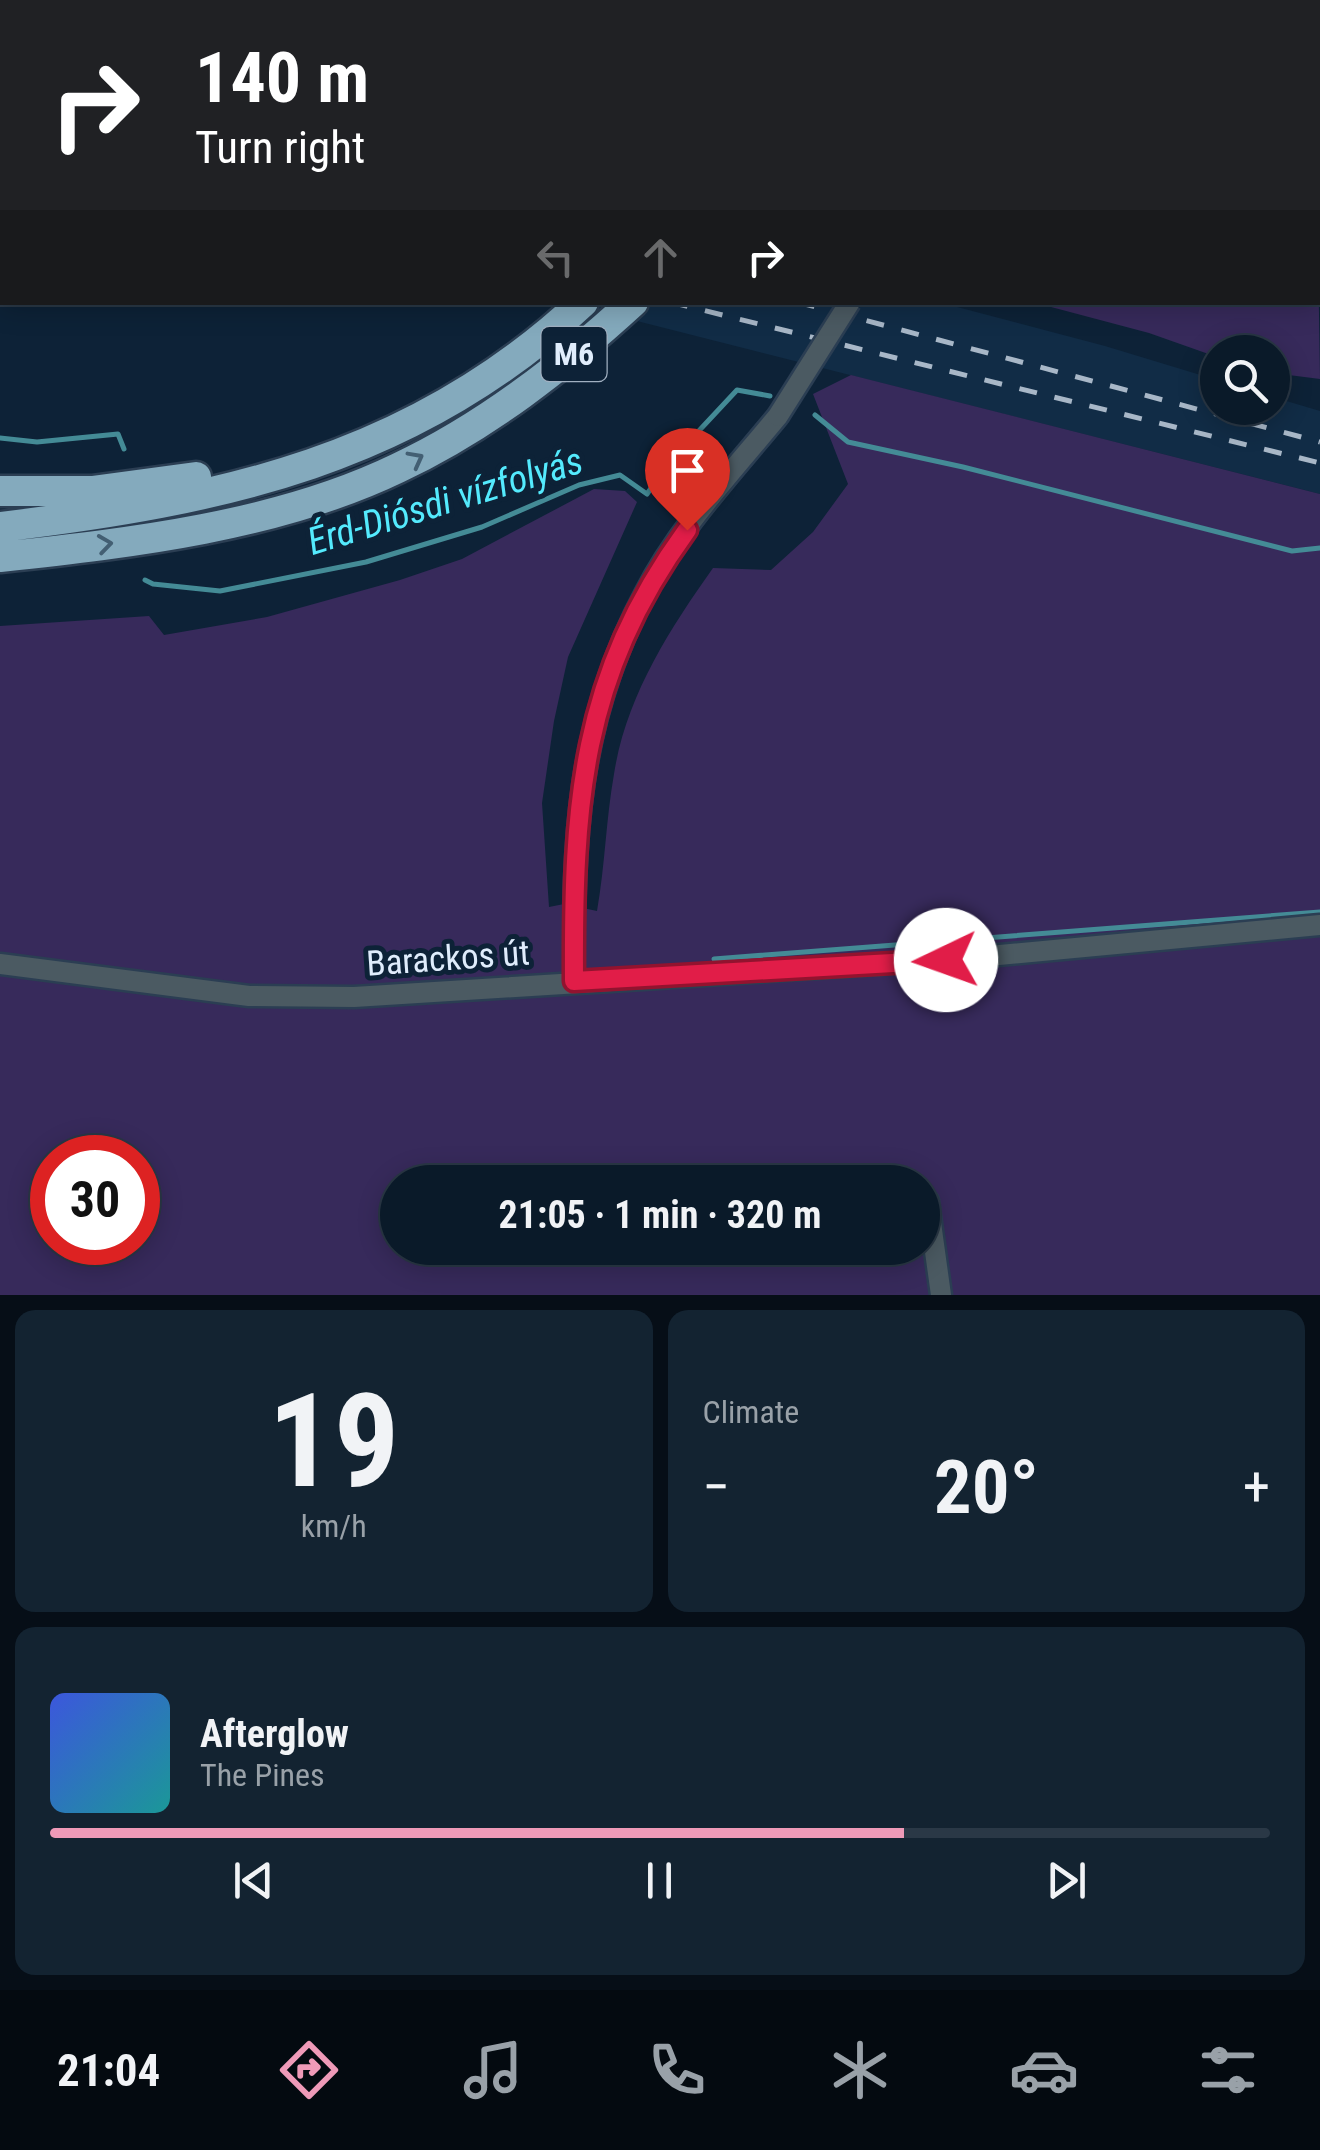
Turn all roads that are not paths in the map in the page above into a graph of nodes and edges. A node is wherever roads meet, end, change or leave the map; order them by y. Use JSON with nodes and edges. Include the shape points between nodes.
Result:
{"nodes":[{"id":1,"x":580,"y":305,"type":"edge"},
{"id":2,"x":629,"y":305,"type":"edge"},
{"id":3,"x":848,"y":305,"type":"edge"},
{"id":4,"x":357,"y":448,"type":"junction"},
{"id":5,"x":0,"y":491,"type":"edge"},
{"id":6,"x":0,"y":527,"type":"edge"},
{"id":7,"x":0,"y":556,"type":"edge"},
{"id":8,"x":1320,"y":925,"type":"edge"},
{"id":9,"x":0,"y":964,"type":"edge"},
{"id":10,"x":574,"y":981,"type":"junction"},
{"id":11,"x":937,"y":1265,"type":"edge"},
{"id":12,"x":941,"y":1295,"type":"edge"}],
"edges":[{"from":1,"to":4,"type":"highway","number":"M6","via":[[488,378]]},
{"from":7,"to":2,"type":"highway","number":"M6","one_way":true,"via":[[200,530],[396,470],[510,401]]},
{"from":3,"to":10,"type":"street","bridge":true,"via":[[778,416],[663,563],[630,624],[604,689],[582,776]]},
{"from":4,"to":5,"type":"highway","via":[[92,491]]},
{"from":4,"to":6,"type":"highway","via":[[289,474],[195,497]]},
{"from":8,"to":10,"type":"street","name":"Barackos út","via":[[946,960]]},
{"from":9,"to":10,"type":"street","name":"Barackos út","via":[[249,996],[422,994]]},
{"from":11,"to":12,"type":"street"}]}
